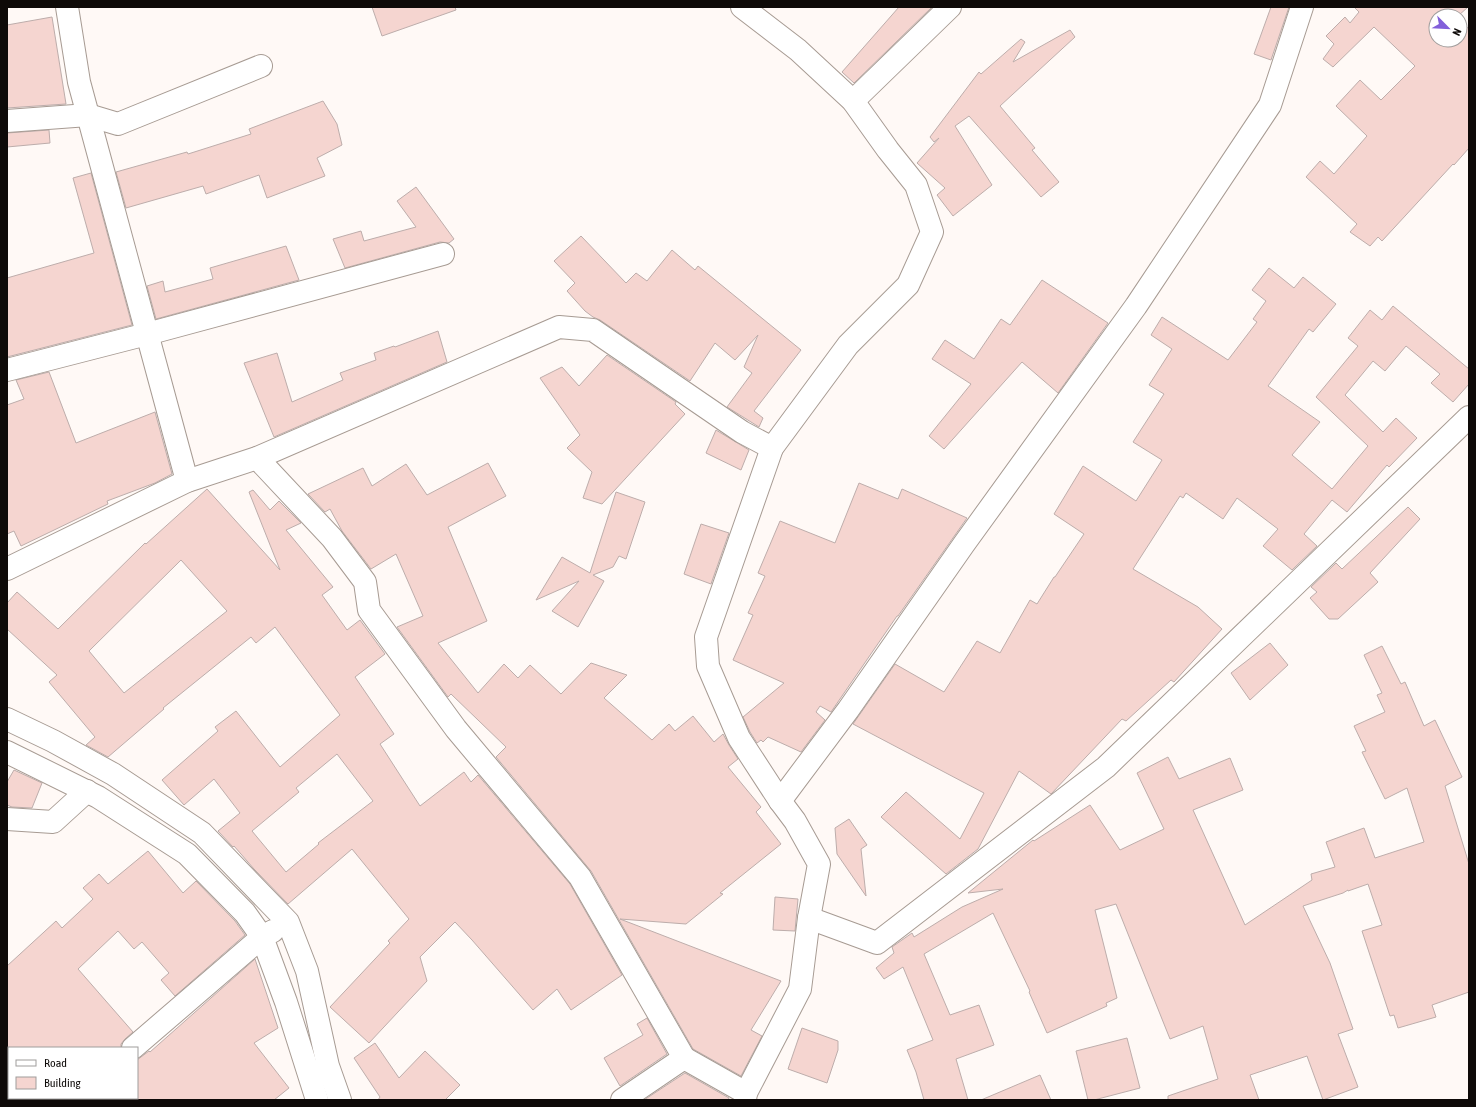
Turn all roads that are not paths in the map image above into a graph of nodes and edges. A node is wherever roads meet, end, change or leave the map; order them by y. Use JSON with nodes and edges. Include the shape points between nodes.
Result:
{"nodes":[{"id":1,"x":67,"y":7,"type":"edge"},
{"id":2,"x":742,"y":7,"type":"edge"},
{"id":3,"x":950,"y":7,"type":"edge"},
{"id":4,"x":1302,"y":7,"type":"edge"},
{"id":5,"x":261,"y":66,"type":"dead end"},
{"id":6,"x":853,"y":101,"type":"junction"},
{"id":7,"x":88,"y":115,"type":"junction"},
{"id":8,"x":7,"y":121,"type":"edge"},
{"id":9,"x":443,"y":254,"type":"dead end"},
{"id":10,"x":147,"y":334,"type":"junction"},
{"id":11,"x":7,"y":370,"type":"edge"},
{"id":12,"x":1469,"y":417,"type":"edge"},
{"id":13,"x":772,"y":448,"type":"junction"},
{"id":14,"x":257,"y":458,"type":"junction"},
{"id":15,"x":187,"y":481,"type":"junction"},
{"id":16,"x":7,"y":569,"type":"edge"},
{"id":17,"x":7,"y":719,"type":"edge"},
{"id":18,"x":7,"y":752,"type":"edge"},
{"id":19,"x":113,"y":774,"type":"junction"},
{"id":20,"x":92,"y":794,"type":"junction"},
{"id":21,"x":780,"y":801,"type":"junction"},
{"id":22,"x":7,"y":819,"type":"edge"},
{"id":23,"x":809,"y":918,"type":"junction"},
{"id":24,"x":288,"y":922,"type":"junction"},
{"id":25,"x":262,"y":937,"type":"junction"},
{"id":26,"x":134,"y":1047,"type":"edge"},
{"id":27,"x":684,"y":1058,"type":"junction"},
{"id":28,"x":328,"y":1066,"type":"junction"},
{"id":29,"x":310,"y":1078,"type":"junction"},
{"id":30,"x":746,"y":1096,"type":"edge"},
{"id":31,"x":317,"y":1100,"type":"edge"},
{"id":32,"x":340,"y":1100,"type":"edge"},
{"id":33,"x":622,"y":1100,"type":"edge"}],
"edges":[{"from":1,"to":7,"type":"street","via":[[79,82]]},
{"from":2,"to":6,"type":"street","via":[[798,50]]},
{"from":3,"to":6,"type":"street"},
{"from":4,"to":21,"type":"street","via":[[1270,105],[1136,306],[848,710]]},
{"from":5,"to":7,"type":"street","via":[[118,124]]},
{"from":6,"to":13,"type":"street","via":[[916,185],[932,232],[908,285],[848,345]]},
{"from":7,"to":8,"type":"street"},
{"from":7,"to":10,"type":"street"},
{"from":9,"to":10,"type":"street"},
{"from":10,"to":11,"type":"street"},
{"from":10,"to":15,"type":"street"},
{"from":12,"to":23,"type":"street","via":[[1106,767],[877,943]]},
{"from":13,"to":14,"type":"street","via":[[742,432],[593,330],[559,326]]},
{"from":13,"to":21,"type":"street","via":[[706,637],[708,666],[739,738]]},
{"from":14,"to":15,"type":"street"},
{"from":14,"to":27,"type":"street","via":[[332,538],[365,582],[369,610],[456,729],[580,876]]},
{"from":15,"to":16,"type":"street"},
{"from":17,"to":19,"type":"street"},
{"from":18,"to":20,"type":"street"},
{"from":19,"to":20,"type":"street"},
{"from":19,"to":24,"type":"street","via":[[202,833]]},
{"from":20,"to":22,"type":"street","via":[[53,822]]},
{"from":20,"to":25,"type":"street","via":[[187,854],[245,913]]},
{"from":21,"to":23,"type":"street","via":[[795,821],[819,864]]},
{"from":23,"to":30,"type":"street","via":[[800,989]]},
{"from":24,"to":25,"type":"street"},
{"from":24,"to":28,"type":"street","via":[[307,971]]},
{"from":25,"to":26,"type":"street"},
{"from":25,"to":29,"type":"street"},
{"from":27,"to":30,"type":"street"},
{"from":27,"to":33,"type":"street"},
{"from":28,"to":29,"type":"street"},
{"from":28,"to":32,"type":"street"},
{"from":29,"to":31,"type":"street"}]}
